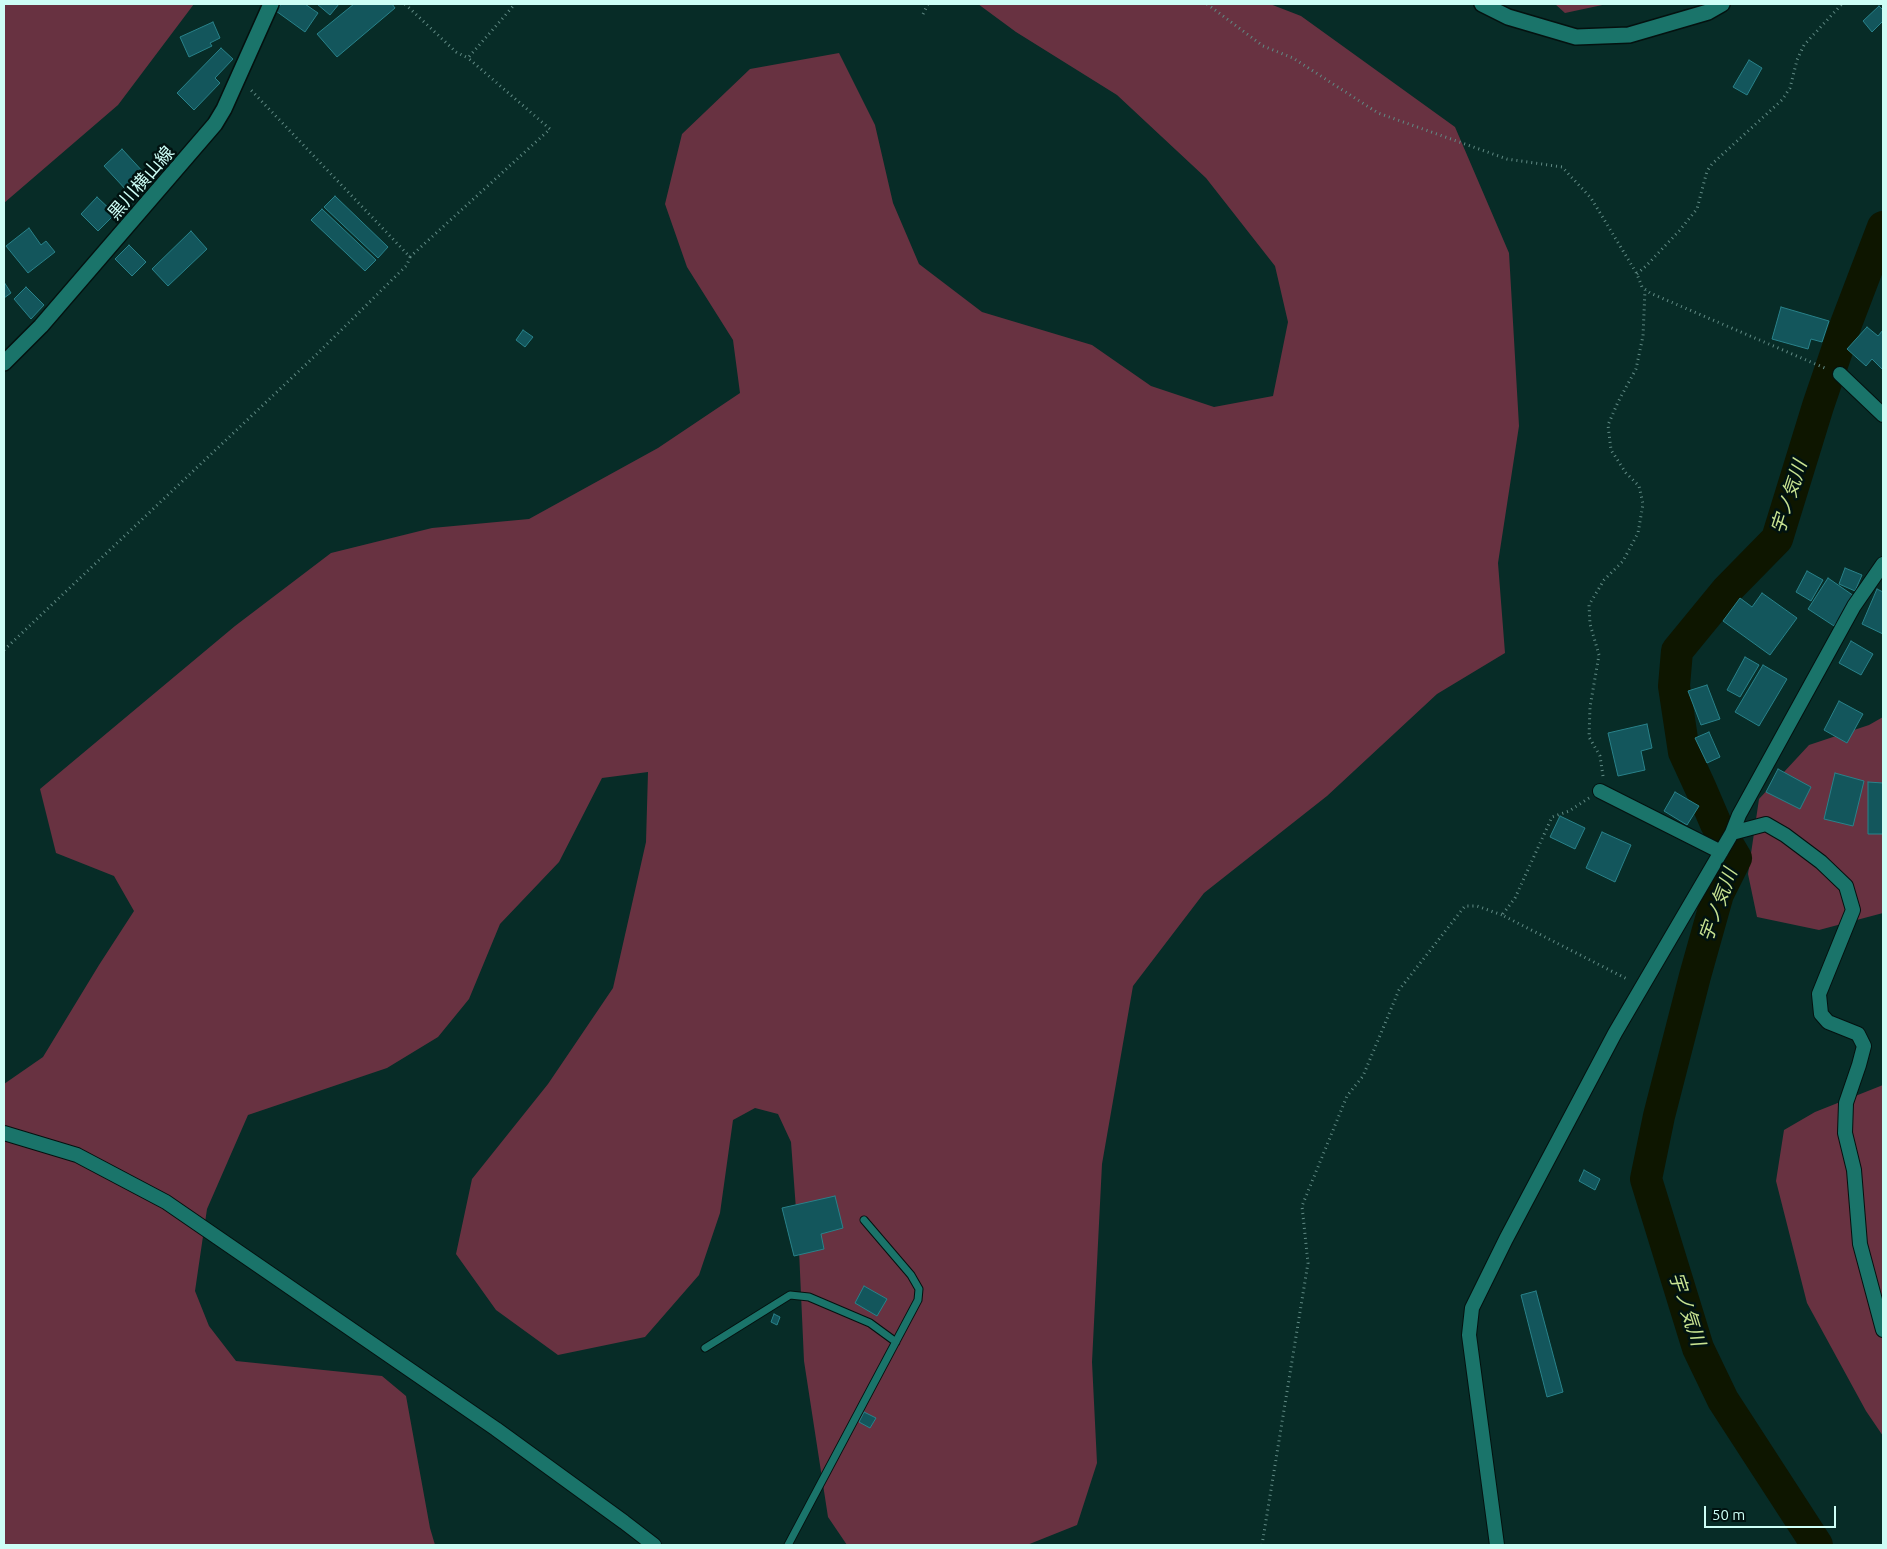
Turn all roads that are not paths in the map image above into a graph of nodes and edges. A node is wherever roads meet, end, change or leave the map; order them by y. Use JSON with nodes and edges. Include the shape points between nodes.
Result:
{"nodes":[{"id":1,"x":271,"y":4,"type":"edge"},
{"id":2,"x":1482,"y":4,"type":"edge"},
{"id":3,"x":1722,"y":4,"type":"edge"},
{"id":4,"x":4,"y":363,"type":"edge"},
{"id":5,"x":1840,"y":374,"type":"dead end"},
{"id":6,"x":1883,"y":415,"type":"edge"},
{"id":7,"x":1883,"y":564,"type":"edge"},
{"id":8,"x":1600,"y":792,"type":"road end"},
{"id":9,"x":1732,"y":833,"type":"junction"},
{"id":10,"x":1721,"y":852,"type":"junction"},
{"id":11,"x":4,"y":1133,"type":"edge"},
{"id":12,"x":864,"y":1220,"type":"dead end"},
{"id":13,"x":1883,"y":1330,"type":"edge"},
{"id":14,"x":896,"y":1342,"type":"junction"},
{"id":15,"x":706,"y":1348,"type":"dead end"},
{"id":16,"x":654,"y":1545,"type":"edge"},
{"id":17,"x":788,"y":1545,"type":"edge"},
{"id":18,"x":1497,"y":1545,"type":"edge"}],
"edges":[{"from":1,"to":4,"type":"main road","name":"黒川横山線","via":[[215,124],[41,326]]},
{"from":2,"to":3,"type":"main road","via":[[1508,16],[1576,37],[1629,35],[1708,12]]},
{"from":5,"to":6,"type":"street"},
{"from":7,"to":9,"type":"street","via":[[1854,606]]},
{"from":8,"to":10,"type":"street"},
{"from":9,"to":10,"type":"street"},
{"from":9,"to":13,"type":"street","via":[[1766,824],[1821,862],[1846,886],[1853,910],[1819,994],[1821,1014],[1828,1022],[1858,1034],[1864,1046],[1846,1103],[1845,1133],[1854,1170],[1860,1244]]},
{"from":10,"to":18,"type":"street","via":[[1614,1033],[1472,1308],[1469,1336]]},
{"from":11,"to":16,"type":"street","via":[[77,1155],[166,1202],[496,1430]]},
{"from":12,"to":14,"type":"lane","via":[[919,1289],[918,1300]]},
{"from":14,"to":15,"type":"lane","via":[[870,1323],[809,1296],[790,1295]]},
{"from":14,"to":17,"type":"lane"}]}
